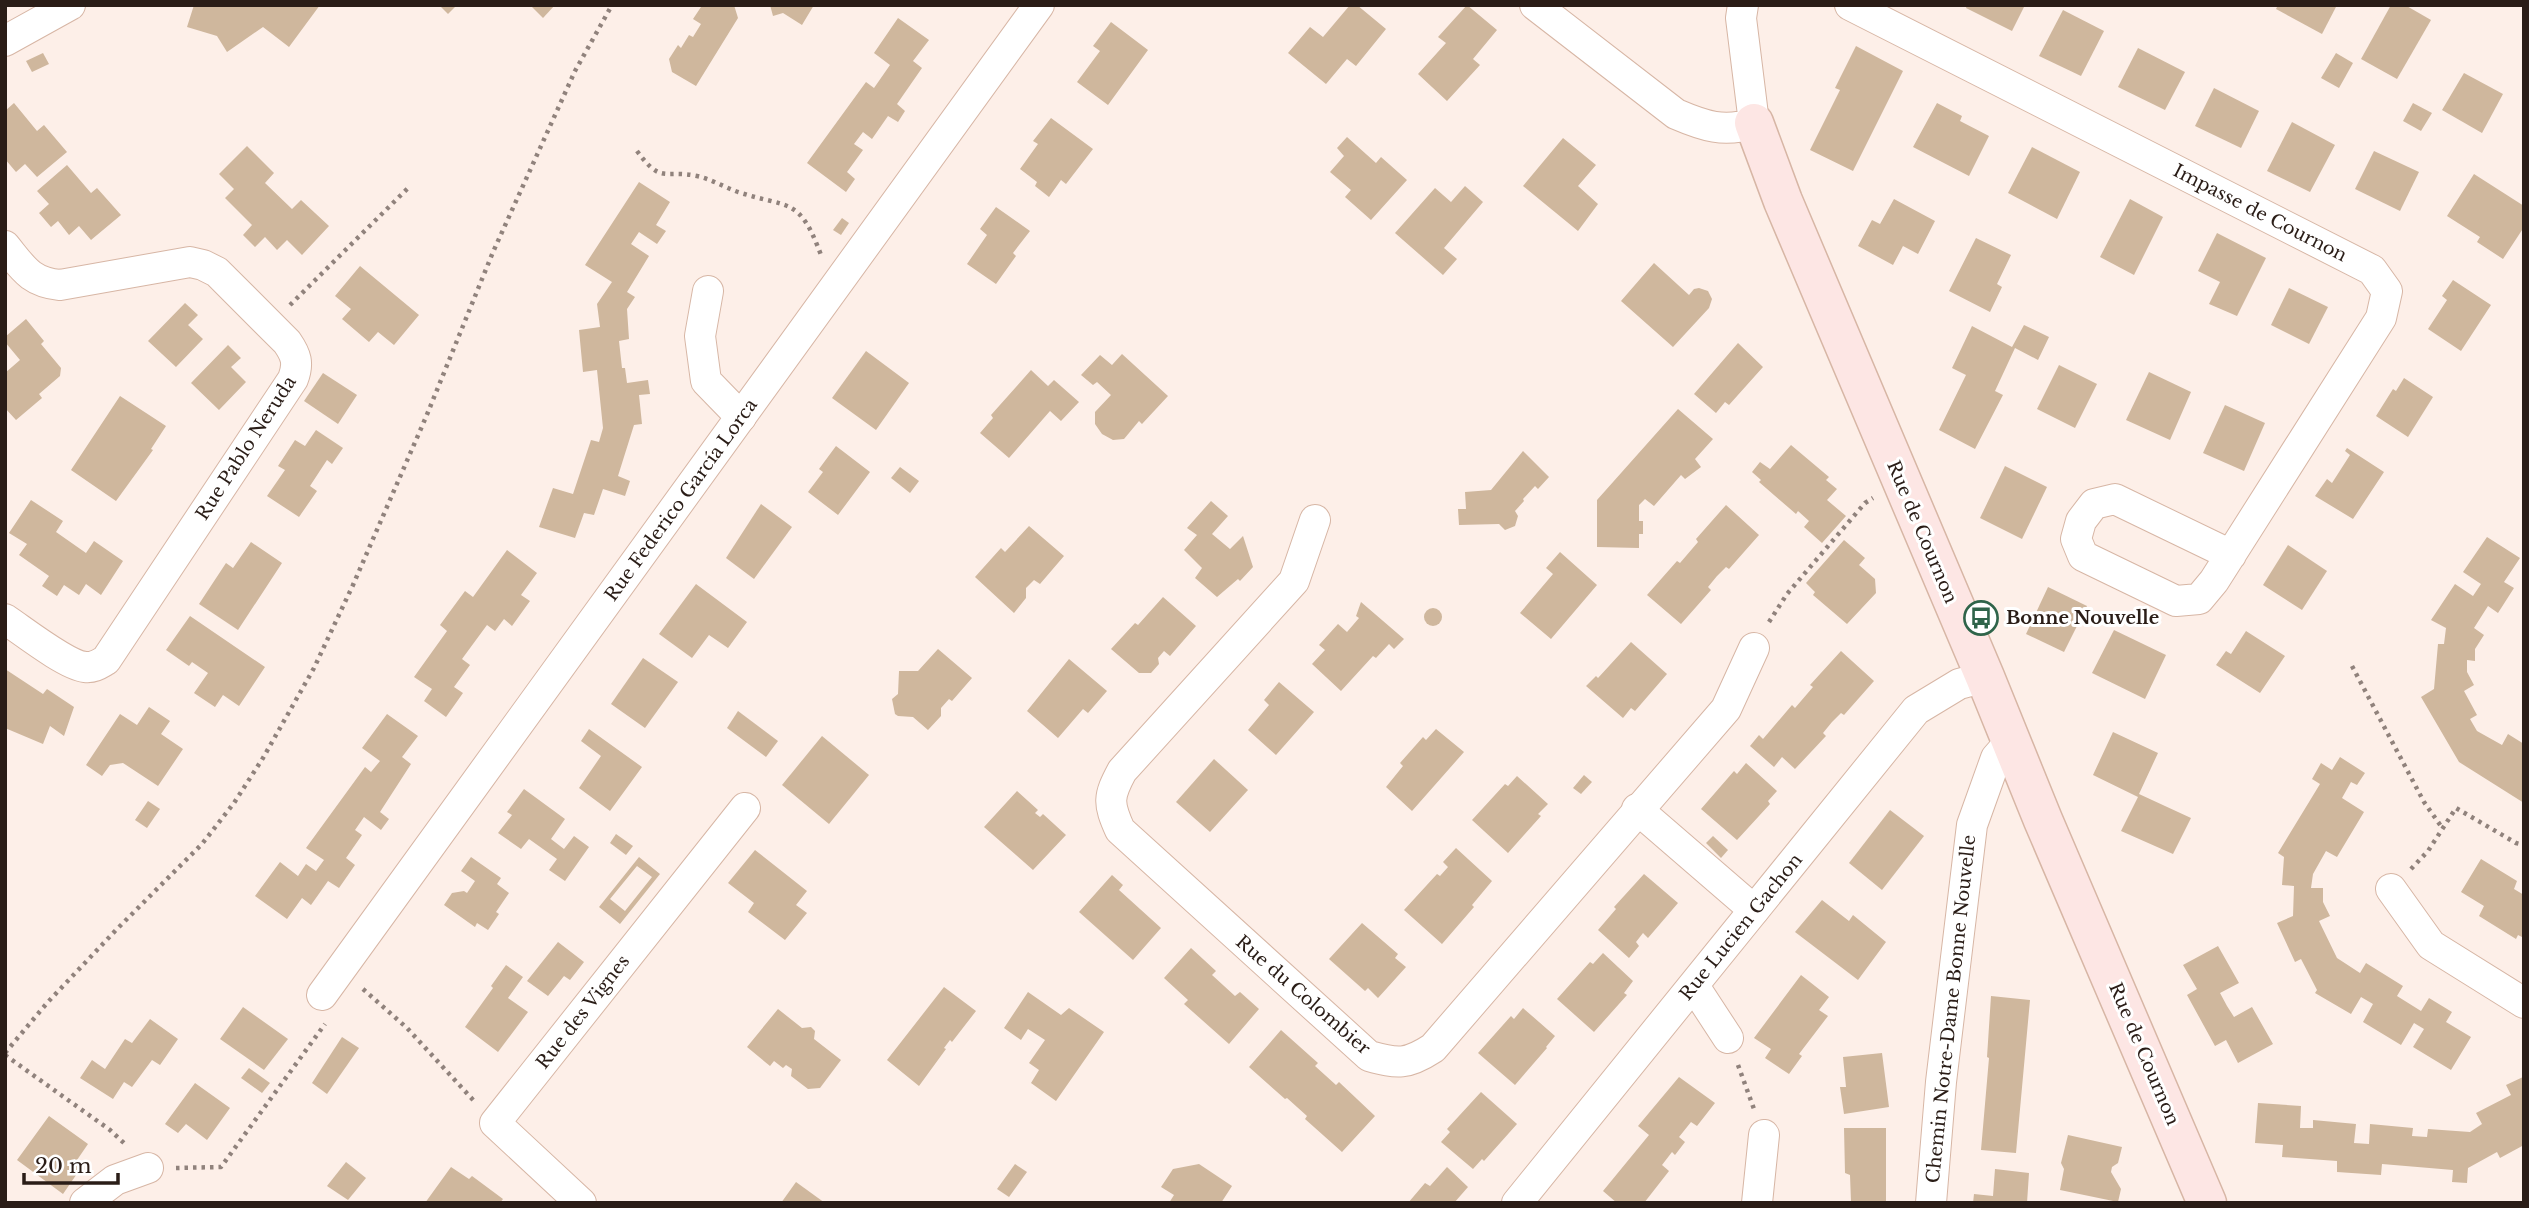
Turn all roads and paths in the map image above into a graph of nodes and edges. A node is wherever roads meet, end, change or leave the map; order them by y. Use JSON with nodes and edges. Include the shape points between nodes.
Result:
{"nodes":[{"id":1,"x":70,"y":5,"type":"edge"},
{"id":2,"x":612,"y":5,"type":"edge"},
{"id":3,"x":1040,"y":5,"type":"edge"},
{"id":4,"x":1535,"y":5,"type":"edge"},
{"id":5,"x":1743,"y":5,"type":"edge"},
{"id":6,"x":1850,"y":5,"type":"edge"},
{"id":7,"x":5,"y":41,"type":"edge"},
{"id":8,"x":1754,"y":122,"type":"junction"},
{"id":9,"x":637,"y":152,"type":"dead end"},
{"id":10,"x":408,"y":188,"type":"dead end"},
{"id":11,"x":5,"y":246,"type":"edge"},
{"id":12,"x":836,"y":288,"type":"junction"},
{"id":13,"x":708,"y":291,"type":"dead end"},
{"id":14,"x":270,"y":325,"type":"junction"},
{"id":15,"x":741,"y":417,"type":"junction"},
{"id":16,"x":1903,"y":486,"type":"junction"},
{"id":17,"x":1315,"y":520,"type":"dead end"},
{"id":18,"x":2231,"y":555,"type":"junction"},
{"id":19,"x":5,"y":619,"type":"edge"},
{"id":20,"x":1754,"y":648,"type":"joint"},
{"id":21,"x":2352,"y":666,"type":"dead end"},
{"id":22,"x":1985,"y":677,"type":"junction"},
{"id":23,"x":2010,"y":742,"type":"junction"},
{"id":24,"x":745,"y":808,"type":"dead end"},
{"id":25,"x":1637,"y":808,"type":"junction"},
{"id":26,"x":2443,"y":829,"type":"junction"},
{"id":27,"x":2524,"y":845,"type":"edge"},
{"id":28,"x":2391,"y":889,"type":"joint"},
{"id":29,"x":1754,"y":910,"type":"junction"},
{"id":30,"x":340,"y":970,"type":"junction"},
{"id":31,"x":1694,"y":986,"type":"junction"},
{"id":32,"x":322,"y":995,"type":"joint"},
{"id":33,"x":2524,"y":1003,"type":"edge"},
{"id":34,"x":1728,"y":1038,"type":"joint"},
{"id":35,"x":5,"y":1054,"type":"edge"},
{"id":36,"x":495,"y":1123,"type":"junction"},
{"id":37,"x":1764,"y":1135,"type":"joint"},
{"id":38,"x":148,"y":1168,"type":"junction"},
{"id":39,"x":85,"y":1203,"type":"edge"},
{"id":40,"x":581,"y":1203,"type":"edge"},
{"id":41,"x":1517,"y":1203,"type":"edge"},
{"id":42,"x":1757,"y":1203,"type":"edge"},
{"id":43,"x":1931,"y":1203,"type":"edge"},
{"id":44,"x":2207,"y":1203,"type":"edge"}],
"edges":[{"from":1,"to":7,"type":"street"},
{"from":2,"to":35,"type":"path","via":[[575,71],[493,252],[342,608],[263,758],[202,844],[47,1003]]},
{"from":3,"to":12,"type":"street","name":"Rue Federico García Lorca"},
{"from":4,"to":8,"type":"street","via":[[1676,114],[1703,125],[1735,129]]},
{"from":5,"to":8,"type":"street","name":"Rue de Cournon"},
{"from":6,"to":18,"type":"street","name":"Impasse de Cournon","via":[[2372,270],[2387,291],[2381,318]]},
{"from":8,"to":16,"type":"street","name":"Rue de Cournon"},
{"from":9,"to":12,"type":"path","via":[[660,174],[697,176],[781,202],[800,213]]},
{"from":10,"to":14,"type":"path"},
{"from":11,"to":14,"type":"street","name":"Rue Pablo Neruda","via":[[28,273],[43,283],[60,285],[190,262],[204,265],[217,272]]},
{"from":12,"to":15,"type":"street","name":"Rue Federico García Lorca"},
{"from":13,"to":15,"type":"street","via":[[700,336],[706,381]]},
{"from":14,"to":19,"type":"street","name":"Rue Pablo Neruda","via":[[296,355],[293,379],[106,660],[85,667],[70,662]]},
{"from":15,"to":30,"type":"street","name":"Rue Federico García Lorca"},
{"from":16,"to":20,"type":"path","via":[[1865,503],[1787,594]]},
{"from":16,"to":22,"type":"street","name":"Rue de Cournon"},
{"from":17,"to":25,"type":"street","name":"Rue du Colombier","via":[[1294,581],[1122,771],[1111,790],[1111,808],[1120,830],[1369,1056],[1396,1063],[1415,1060],[1433,1048]]},
{"from":18,"to":18,"type":"street","name":"Impasse de Cournon","via":[[2199,598],[2176,601],[2083,556],[2076,539],[2081,521],[2094,504],[2115,499]]},
{"from":20,"to":25,"type":"street","name":"Rue du Colombier","via":[[1726,709]]},
{"from":21,"to":26,"type":"path"},
{"from":22,"to":23,"type":"street","name":"Rue de Cournon"},
{"from":22,"to":29,"type":"street","name":"Rue Lucien Gachon","via":[[1959,684],[1916,710]]},
{"from":23,"to":43,"type":"street","name":"Chemin Notre-Dame Bonne Nouvelle","via":[[1996,758],[1972,825]]},
{"from":23,"to":44,"type":"street","name":"Rue de Cournon"},
{"from":24,"to":36,"type":"street","name":"Rue des Vignes"},
{"from":25,"to":29,"type":"street"},
{"from":26,"to":27,"type":"path","via":[[2456,808]]},
{"from":26,"to":28,"type":"path"},
{"from":28,"to":33,"type":"street","via":[[2431,945]]},
{"from":29,"to":31,"type":"street","name":"Rue Lucien Gachon"},
{"from":30,"to":32,"type":"street","name":"Rue Federico García Lorca"},
{"from":30,"to":36,"type":"path","via":[[407,1028]]},
{"from":31,"to":34,"type":"street"},
{"from":31,"to":41,"type":"street","name":"Rue Lucien Gachon"},
{"from":32,"to":38,"type":"path","via":[[331,1017],[221,1167]]},
{"from":34,"to":37,"type":"path"},
{"from":35,"to":38,"type":"path","via":[[110,1130]]},
{"from":36,"to":40,"type":"street"},
{"from":37,"to":42,"type":"street"},
{"from":38,"to":39,"type":"street","via":[[115,1180]]}]}
